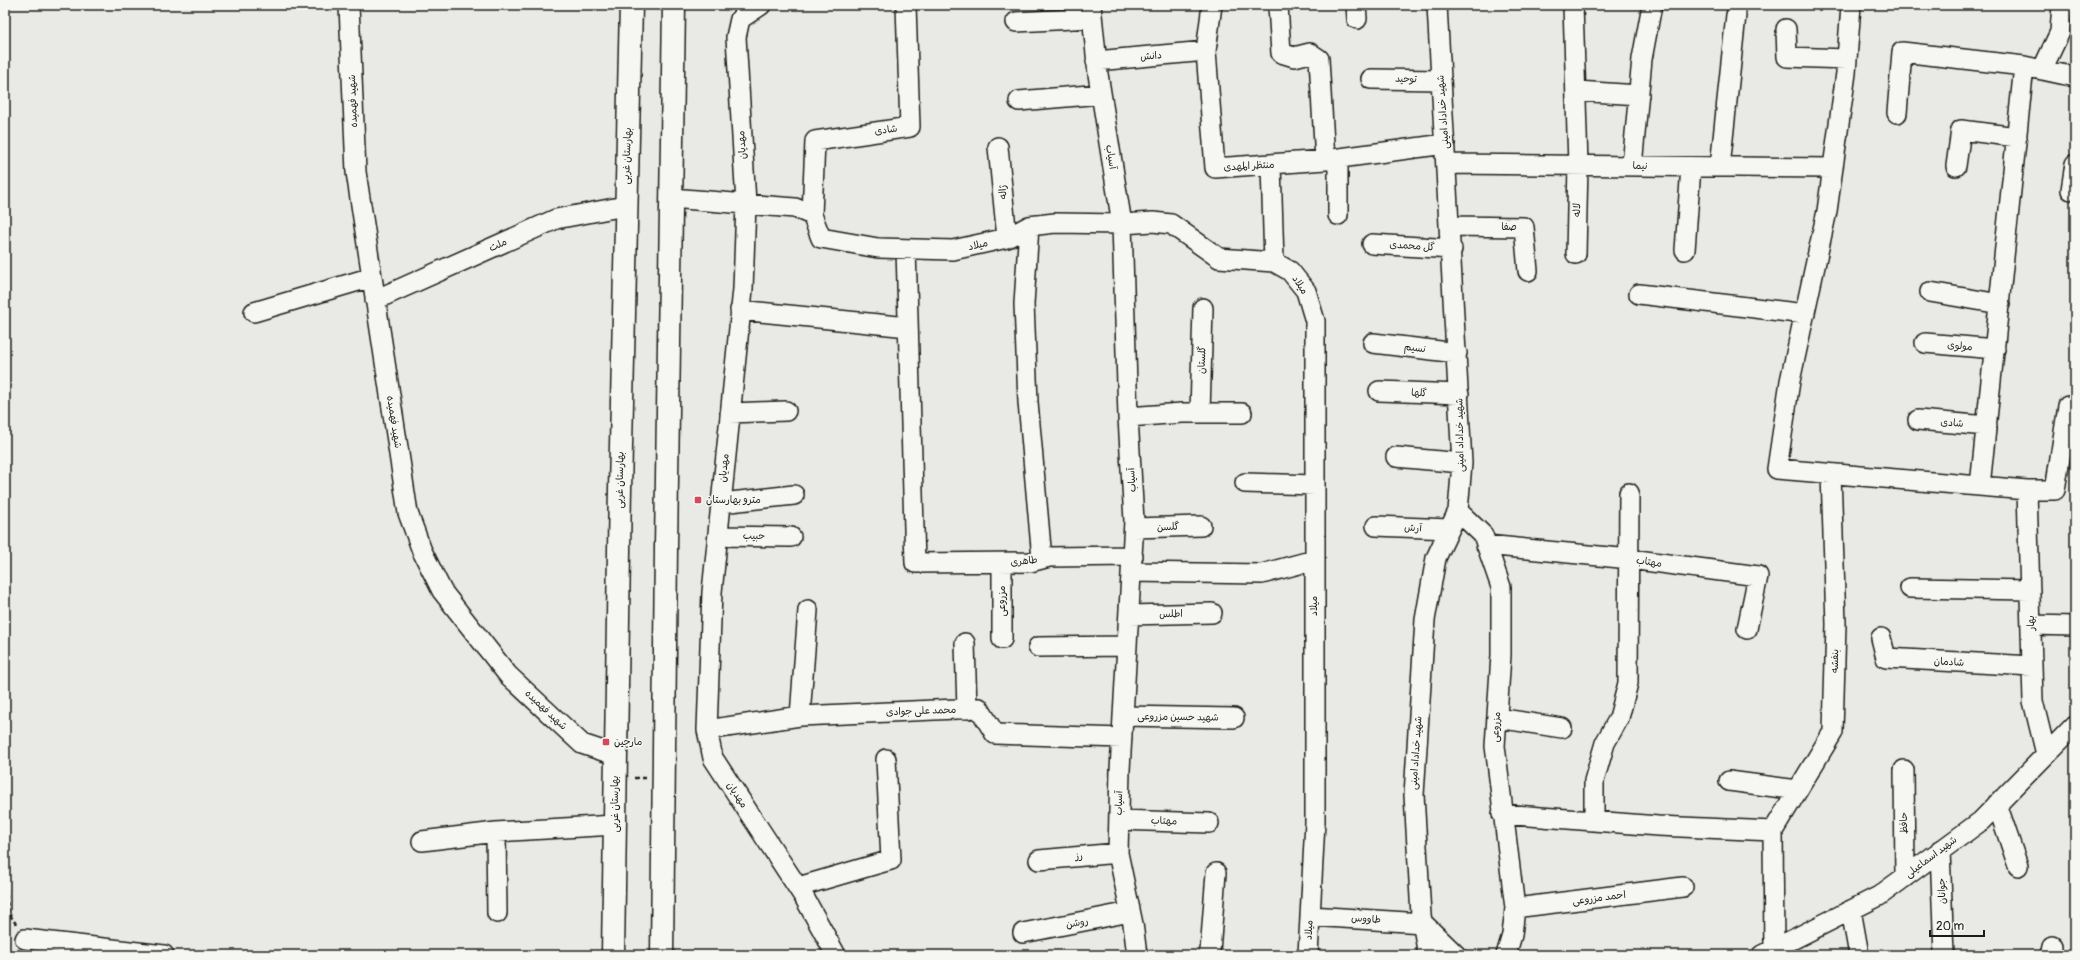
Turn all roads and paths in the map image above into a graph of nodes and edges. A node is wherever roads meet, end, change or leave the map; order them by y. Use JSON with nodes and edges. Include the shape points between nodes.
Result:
{"nodes":[{"id":1,"x":349,"y":5,"type":"edge"},
{"id":2,"x":631,"y":5,"type":"edge"},
{"id":3,"x":674,"y":5,"type":"edge"},
{"id":4,"x":761,"y":5,"type":"edge"},
{"id":5,"x":906,"y":5,"type":"edge"},
{"id":6,"x":1212,"y":5,"type":"edge"},
{"id":7,"x":1278,"y":5,"type":"edge"},
{"id":8,"x":1437,"y":5,"type":"edge"},
{"id":9,"x":1573,"y":5,"type":"edge"},
{"id":10,"x":1652,"y":5,"type":"edge"},
{"id":11,"x":1851,"y":5,"type":"edge"},
{"id":12,"x":2062,"y":5,"type":"edge"},
{"id":13,"x":1091,"y":11,"type":"edge"},
{"id":14,"x":1736,"y":14,"type":"dead end"},
{"id":15,"x":1016,"y":22,"type":"dead end"},
{"id":16,"x":1786,"y":29,"type":"dead end"},
{"id":17,"x":1206,"y":52,"type":"junction"},
{"id":18,"x":1847,"y":59,"type":"junction"},
{"id":19,"x":1096,"y":61,"type":"junction"},
{"id":20,"x":2033,"y":68,"type":"junction"},
{"id":21,"x":2075,"y":77,"type":"edge"},
{"id":22,"x":1371,"y":79,"type":"dead end"},
{"id":23,"x":1441,"y":80,"type":"junction"},
{"id":24,"x":1577,"y":91,"type":"junction"},
{"id":25,"x":1101,"y":94,"type":"junction"},
{"id":26,"x":1639,"y":95,"type":"junction"},
{"id":27,"x":1019,"y":101,"type":"dead end"},
{"id":28,"x":1897,"y":113,"type":"dead end"},
{"id":29,"x":2017,"y":137,"type":"junction"},
{"id":30,"x":1445,"y":144,"type":"junction"},
{"id":31,"x":998,"y":147,"type":"dead end"},
{"id":32,"x":1332,"y":159,"type":"junction"},
{"id":33,"x":1447,"y":164,"type":"junction"},
{"id":34,"x":2075,"y":164,"type":"edge"},
{"id":35,"x":1271,"y":165,"type":"junction"},
{"id":36,"x":1578,"y":165,"type":"junction"},
{"id":37,"x":1632,"y":166,"type":"junction"},
{"id":38,"x":1956,"y":166,"type":"dead end"},
{"id":39,"x":1691,"y":167,"type":"junction"},
{"id":40,"x":1720,"y":167,"type":"junction"},
{"id":41,"x":1833,"y":168,"type":"junction"},
{"id":42,"x":2071,"y":190,"type":"dead end"},
{"id":43,"x":671,"y":198,"type":"junction"},
{"id":44,"x":746,"y":203,"type":"junction"},
{"id":45,"x":625,"y":206,"type":"junction"},
{"id":46,"x":812,"y":215,"type":"junction"},
{"id":47,"x":1338,"y":215,"type":"dead end"},
{"id":48,"x":1122,"y":224,"type":"junction"},
{"id":49,"x":1029,"y":226,"type":"junction"},
{"id":50,"x":1450,"y":226,"type":"junction"},
{"id":51,"x":1007,"y":238,"type":"junction"},
{"id":52,"x":1372,"y":244,"type":"dead end"},
{"id":53,"x":906,"y":249,"type":"junction"},
{"id":54,"x":1452,"y":249,"type":"junction"},
{"id":55,"x":1685,"y":250,"type":"dead end"},
{"id":56,"x":1576,"y":254,"type":"dead end"},
{"id":57,"x":1274,"y":262,"type":"junction"},
{"id":58,"x":1528,"y":271,"type":"dead end"},
{"id":59,"x":372,"y":277,"type":"junction"},
{"id":60,"x":1930,"y":292,"type":"dead end"},
{"id":61,"x":1639,"y":294,"type":"dead end"},
{"id":62,"x":375,"y":300,"type":"junction"},
{"id":63,"x":2000,"y":304,"type":"junction"},
{"id":64,"x":1203,"y":308,"type":"dead end"},
{"id":65,"x":740,"y":310,"type":"junction"},
{"id":66,"x":254,"y":312,"type":"dead end"},
{"id":67,"x":1805,"y":314,"type":"junction"},
{"id":68,"x":908,"y":327,"type":"junction"},
{"id":69,"x":1373,"y":343,"type":"dead end"},
{"id":70,"x":1925,"y":343,"type":"dead end"},
{"id":71,"x":1995,"y":350,"type":"junction"},
{"id":72,"x":1457,"y":353,"type":"junction"},
{"id":73,"x":1379,"y":391,"type":"dead end"},
{"id":74,"x":1459,"y":394,"type":"junction"},
{"id":75,"x":2068,"y":406,"type":"dead end"},
{"id":76,"x":786,"y":411,"type":"dead end"},
{"id":77,"x":730,"y":413,"type":"junction"},
{"id":78,"x":1200,"y":413,"type":"junction"},
{"id":79,"x":1242,"y":413,"type":"dead end"},
{"id":80,"x":1128,"y":417,"type":"junction"},
{"id":81,"x":1918,"y":420,"type":"dead end"},
{"id":82,"x":1987,"y":426,"type":"junction"},
{"id":83,"x":1396,"y":457,"type":"dead end"},
{"id":84,"x":1462,"y":463,"type":"junction"},
{"id":85,"x":1831,"y":474,"type":"junction"},
{"id":86,"x":1245,"y":483,"type":"dead end"},
{"id":87,"x":1314,"y":485,"type":"junction"},
{"id":88,"x":1980,"y":486,"type":"junction"},
{"id":89,"x":2027,"y":490,"type":"junction"},
{"id":90,"x":1629,"y":493,"type":"dead end"},
{"id":91,"x":794,"y":495,"type":"dead end"},
{"id":92,"x":721,"y":503,"type":"junction"},
{"id":93,"x":1458,"y":511,"type":"junction"},
{"id":94,"x":1201,"y":526,"type":"dead end"},
{"id":95,"x":1376,"y":526,"type":"dead end"},
{"id":96,"x":1134,"y":528,"type":"junction"},
{"id":97,"x":1449,"y":529,"type":"junction"},
{"id":98,"x":718,"y":536,"type":"junction"},
{"id":99,"x":791,"y":537,"type":"dead end"},
{"id":100,"x":1486,"y":545,"type":"junction"},
{"id":101,"x":1042,"y":559,"type":"junction"},
{"id":102,"x":1314,"y":560,"type":"junction"},
{"id":103,"x":1630,"y":560,"type":"junction"},
{"id":104,"x":1002,"y":563,"type":"junction"},
{"id":105,"x":1132,"y":564,"type":"junction"},
{"id":106,"x":1910,"y":588,"type":"dead end"},
{"id":107,"x":2030,"y":590,"type":"junction"},
{"id":108,"x":808,"y":610,"type":"dead end"},
{"id":109,"x":1212,"y":613,"type":"dead end"},
{"id":110,"x":1129,"y":615,"type":"junction"},
{"id":111,"x":2031,"y":625,"type":"junction"},
{"id":112,"x":2075,"y":626,"type":"edge"},
{"id":113,"x":1747,"y":629,"type":"dead end"},
{"id":114,"x":1881,"y":638,"type":"dead end"},
{"id":115,"x":1002,"y":639,"type":"dead end"},
{"id":116,"x":965,"y":643,"type":"dead end"},
{"id":117,"x":1127,"y":646,"type":"junction"},
{"id":118,"x":1038,"y":647,"type":"dead end"},
{"id":119,"x":2032,"y":666,"type":"junction"},
{"id":120,"x":967,"y":709,"type":"junction"},
{"id":121,"x":800,"y":716,"type":"junction"},
{"id":122,"x":1123,"y":716,"type":"junction"},
{"id":123,"x":1234,"y":718,"type":"dead end"},
{"id":124,"x":1497,"y":718,"type":"junction"},
{"id":125,"x":2074,"y":726,"type":"edge"},
{"id":126,"x":1562,"y":728,"type":"dead end"},
{"id":127,"x":707,"y":730,"type":"junction"},
{"id":128,"x":1122,"y":738,"type":"junction"},
{"id":129,"x":2046,"y":754,"type":"junction"},
{"id":130,"x":615,"y":755,"type":"junction"},
{"id":131,"x":886,"y":759,"type":"dead end"},
{"id":132,"x":1904,"y":770,"type":"dead end"},
{"id":133,"x":664,"y":777,"type":"junction"},
{"id":134,"x":615,"y":779,"type":"junction"},
{"id":135,"x":1729,"y":781,"type":"dead end"},
{"id":136,"x":1798,"y":790,"type":"junction"},
{"id":137,"x":1997,"y":804,"type":"junction"},
{"id":138,"x":1502,"y":814,"type":"junction"},
{"id":139,"x":1119,"y":820,"type":"junction"},
{"id":140,"x":1594,"y":821,"type":"junction"},
{"id":141,"x":1210,"y":823,"type":"dead end"},
{"id":142,"x":615,"y":825,"type":"junction"},
{"id":143,"x":1773,"y":831,"type":"junction"},
{"id":144,"x":496,"y":832,"type":"junction"},
{"id":145,"x":422,"y":841,"type":"dead end"},
{"id":146,"x":1940,"y":850,"type":"junction"},
{"id":147,"x":1118,"y":853,"type":"junction"},
{"id":148,"x":1039,"y":860,"type":"dead end"},
{"id":149,"x":2018,"y":866,"type":"dead end"},
{"id":150,"x":1216,"y":873,"type":"dead end"},
{"id":151,"x":1905,"y":877,"type":"junction"},
{"id":152,"x":5,"y":881,"type":"edge"},
{"id":153,"x":798,"y":887,"type":"junction"},
{"id":154,"x":1683,"y":887,"type":"dead end"},
{"id":155,"x":1515,"y":908,"type":"junction"},
{"id":156,"x":1851,"y":910,"type":"junction"},
{"id":157,"x":1130,"y":912,"type":"junction"},
{"id":158,"x":497,"y":913,"type":"dead end"},
{"id":159,"x":1310,"y":916,"type":"junction"},
{"id":160,"x":1423,"y":923,"type":"junction"},
{"id":161,"x":1023,"y":933,"type":"dead end"},
{"id":162,"x":25,"y":939,"type":"joint"},
{"id":163,"x":1770,"y":953,"type":"edge"},
{"id":164,"x":164,"y":955,"type":"edge"},
{"id":165,"x":613,"y":955,"type":"edge"},
{"id":166,"x":662,"y":955,"type":"edge"},
{"id":167,"x":836,"y":955,"type":"edge"},
{"id":168,"x":1137,"y":955,"type":"edge"},
{"id":169,"x":1208,"y":955,"type":"edge"},
{"id":170,"x":1308,"y":955,"type":"edge"},
{"id":171,"x":1426,"y":955,"type":"edge"},
{"id":172,"x":1456,"y":955,"type":"edge"},
{"id":173,"x":1506,"y":955,"type":"edge"},
{"id":174,"x":1860,"y":955,"type":"edge"},
{"id":175,"x":1944,"y":955,"type":"edge"}],
"edges":[{"from":1,"to":59,"type":"street","name":"شهید فهمیده","via":[[356,172]]},
{"from":2,"to":45,"type":"main road","name":"بهارستان غربی"},
{"from":3,"to":43,"type":"main road"},
{"from":4,"to":44,"type":"street","name":"مهدیان","via":[[740,19],[736,37]]},
{"from":5,"to":46,"type":"street","name":"شادی","via":[[910,127],[815,140]]},
{"from":6,"to":17,"type":"street","name":"منتظر المهدی"},
{"from":7,"to":32,"type":"street","via":[[1281,53],[1294,57],[1310,53],[1319,59]]},
{"from":8,"to":23,"type":"street","name":"شهید خداداد امینی"},
{"from":9,"to":24,"type":"street","name":"لاله"},
{"from":10,"to":26,"type":"street","via":[[1642,59]]},
{"from":11,"to":18,"type":"street"},
{"from":12,"to":20,"type":"street","via":[[2060,32]]},
{"from":13,"to":15,"type":"street"},
{"from":13,"to":19,"type":"street","name":"آسیاب"},
{"from":14,"to":40,"type":"street"},
{"from":16,"to":18,"type":"street","via":[[1787,56]]},
{"from":17,"to":19,"type":"street","name":"دانش"},
{"from":17,"to":35,"type":"street","name":"منتظر المهدی","via":[[1214,168]]},
{"from":18,"to":41,"type":"street"},
{"from":19,"to":25,"type":"street","name":"آسیاب"},
{"from":20,"to":21,"type":"street"},
{"from":20,"to":28,"type":"street","via":[[1902,52]]},
{"from":20,"to":29,"type":"street"},
{"from":22,"to":23,"type":"street","name":"توحید"},
{"from":23,"to":30,"type":"street","name":"شهید خداداد امینی"},
{"from":24,"to":26,"type":"street"},
{"from":24,"to":36,"type":"street","name":"لاله"},
{"from":25,"to":27,"type":"street"},
{"from":25,"to":48,"type":"street","name":"آسیاب"},
{"from":26,"to":37,"type":"street"},
{"from":29,"to":38,"type":"street","via":[[1961,130]]},
{"from":29,"to":63,"type":"street"},
{"from":30,"to":32,"type":"street","name":"منتظر المهدی"},
{"from":30,"to":33,"type":"street","name":"شهید خداداد امینی"},
{"from":31,"to":51,"type":"street","name":"ژاله"},
{"from":32,"to":35,"type":"street","name":"منتظر المهدی"},
{"from":32,"to":47,"type":"street"},
{"from":33,"to":36,"type":"street","name":"نیما"},
{"from":33,"to":50,"type":"street","name":"شهید خداداد امینی"},
{"from":34,"to":42,"type":"street"},
{"from":35,"to":57,"type":"street"},
{"from":36,"to":37,"type":"street","name":"نیما"},
{"from":36,"to":56,"type":"street","name":"لاله"},
{"from":37,"to":39,"type":"street","name":"نیما"},
{"from":39,"to":40,"type":"street","name":"نیما"},
{"from":39,"to":55,"type":"street"},
{"from":40,"to":41,"type":"street","name":"نیما"},
{"from":41,"to":67,"type":"street","via":[[1827,211]]},
{"from":43,"to":44,"type":"street"},
{"from":43,"to":133,"type":"main road"},
{"from":44,"to":46,"type":"street","via":[[795,208]]},
{"from":44,"to":65,"type":"street","name":"مهدیان"},
{"from":45,"to":62,"type":"street","name":"ملت","via":[[556,219]]},
{"from":45,"to":130,"type":"main road","name":"بهارستان غربی"},
{"from":46,"to":53,"type":"street","name":"میلاد","via":[[821,238],[878,248]]},
{"from":48,"to":49,"type":"street","name":"میلاد","via":[[1055,223]]},
{"from":48,"to":57,"type":"street","name":"میلاد","via":[[1171,224],[1219,258]]},
{"from":48,"to":80,"type":"street","name":"آسیاب"},
{"from":49,"to":51,"type":"street","name":"میلاد"},
{"from":49,"to":101,"type":"street","via":[[1024,304],[1028,402]]},
{"from":50,"to":54,"type":"street","name":"شهید خداداد امینی"},
{"from":50,"to":58,"type":"street","name":"صفا","via":[[1524,227]]},
{"from":51,"to":53,"type":"street","name":"میلاد","via":[[953,250]]},
{"from":52,"to":54,"type":"street","name":"گل محمدی"},
{"from":53,"to":68,"type":"street"},
{"from":54,"to":72,"type":"street","name":"شهید خداداد امینی"},
{"from":57,"to":87,"type":"street","name":"میلاد","via":[[1290,271],[1306,291],[1315,321]]},
{"from":59,"to":62,"type":"street","name":"شهید فهمیده"},
{"from":59,"to":66,"type":"street"},
{"from":60,"to":63,"type":"street"},
{"from":61,"to":67,"type":"street"},
{"from":62,"to":130,"type":"street","name":"شهید فهمیده","via":[[408,514],[422,551],[442,591],[508,676],[582,744]]},
{"from":63,"to":71,"type":"street"},
{"from":64,"to":78,"type":"street","name":"گلستان"},
{"from":65,"to":68,"type":"street"},
{"from":65,"to":77,"type":"street","name":"مهدیان"},
{"from":67,"to":85,"type":"street","via":[[1790,381],[1777,469]]},
{"from":68,"to":104,"type":"street","name":"طاهری","via":[[915,563]]},
{"from":69,"to":72,"type":"street","name":"نسیم"},
{"from":70,"to":71,"type":"street","name":"مولوی"},
{"from":71,"to":82,"type":"street"},
{"from":72,"to":74,"type":"street","name":"شهید خداداد امینی"},
{"from":73,"to":74,"type":"street","name":"گلها"},
{"from":74,"to":84,"type":"street","name":"شهید خداداد امینی"},
{"from":75,"to":89,"type":"street","via":[[2055,490]]},
{"from":76,"to":77,"type":"street"},
{"from":77,"to":92,"type":"street","name":"مهدیان"},
{"from":78,"to":79,"type":"street"},
{"from":78,"to":80,"type":"street"},
{"from":80,"to":96,"type":"street","name":"آسیاب"},
{"from":81,"to":82,"type":"street","name":"شادی"},
{"from":82,"to":88,"type":"street"},
{"from":83,"to":84,"type":"street"},
{"from":84,"to":93,"type":"street","name":"شهید خداداد امینی"},
{"from":85,"to":88,"type":"street"},
{"from":85,"to":136,"type":"street","name":"بنفشه","via":[[1836,624],[1833,732]]},
{"from":86,"to":87,"type":"street"},
{"from":87,"to":102,"type":"street","name":"میلاد"},
{"from":88,"to":89,"type":"street"},
{"from":89,"to":107,"type":"street","name":"بهار"},
{"from":90,"to":103,"type":"street"},
{"from":91,"to":92,"type":"street"},
{"from":92,"to":98,"type":"street","name":"مهدیان"},
{"from":93,"to":97,"type":"street","name":"شهید خداداد امینی"},
{"from":93,"to":100,"type":"street","name":"مزروعی","via":[[1483,536]]},
{"from":94,"to":96,"type":"street","name":"گلسن"},
{"from":95,"to":97,"type":"street","name":"آرش"},
{"from":96,"to":105,"type":"street","name":"آسیاب"},
{"from":97,"to":160,"type":"street","name":"شهید خداداد امینی","via":[[1436,558],[1424,636],[1414,795]]},
{"from":98,"to":99,"type":"street","name":"حبیب"},
{"from":98,"to":127,"type":"street","name":"مهدیان","via":[[712,592]]},
{"from":100,"to":103,"type":"street","name":"مهتاب"},
{"from":100,"to":124,"type":"street","name":"مزروعی","via":[[1501,587],[1502,655]]},
{"from":101,"to":104,"type":"street","name":"طاهری"},
{"from":101,"to":105,"type":"street","name":"طاهری","via":[[1049,557]]},
{"from":102,"to":105,"type":"street","name":"طاهری","via":[[1262,574]]},
{"from":102,"to":159,"type":"street","name":"میلاد","via":[[1315,822]]},
{"from":103,"to":113,"type":"street","name":"مهتاب","via":[[1758,576]]},
{"from":103,"to":140,"type":"street","via":[[1628,683],[1619,718],[1606,743],[1594,781]]},
{"from":104,"to":115,"type":"street","name":"مزروعی"},
{"from":105,"to":110,"type":"street","name":"آسیاب"},
{"from":106,"to":107,"type":"street"},
{"from":107,"to":111,"type":"street","name":"بهار"},
{"from":108,"to":121,"type":"street"},
{"from":109,"to":110,"type":"street","name":"اطلس"},
{"from":110,"to":117,"type":"street","name":"آسیاب"},
{"from":111,"to":112,"type":"street"},
{"from":111,"to":119,"type":"street","name":"بهار"},
{"from":114,"to":119,"type":"street","name":"شادمان","via":[[1886,658]]},
{"from":116,"to":120,"type":"street"},
{"from":117,"to":118,"type":"street"},
{"from":117,"to":122,"type":"street","name":"آسیاب"},
{"from":119,"to":129,"type":"street","name":"بهار","via":[[2032,701]]},
{"from":120,"to":121,"type":"street","name":"محمد علی جوادی"},
{"from":120,"to":128,"type":"street","name":"محمد علی جوادی","via":[[979,708],[995,734]]},
{"from":121,"to":127,"type":"street","name":"محمد علی جوادی"},
{"from":122,"to":123,"type":"street","name":"شهید حسین مزروعی"},
{"from":122,"to":128,"type":"street","name":"آسیاب"},
{"from":124,"to":126,"type":"street"},
{"from":124,"to":138,"type":"street","name":"مزروعی","via":[[1495,746]]},
{"from":125,"to":129,"type":"street","name":"شهید اسماعیلی"},
{"from":127,"to":153,"type":"street","name":"مهدیان","via":[[713,758]]},
{"from":128,"to":139,"type":"street","name":"آسیاب"},
{"from":129,"to":137,"type":"street","name":"شهید اسماعیلی"},
{"from":130,"to":134,"type":"main road","name":"بهارستان غربی"},
{"from":131,"to":153,"type":"street","via":[[891,860]]},
{"from":132,"to":151,"type":"street","name":"حافظ"},
{"from":133,"to":134,"type":"path"},
{"from":133,"to":166,"type":"main road"},
{"from":134,"to":142,"type":"main road","name":"بهارستان غربی"},
{"from":135,"to":136,"type":"street"},
{"from":136,"to":143,"type":"street","name":"بنفشه"},
{"from":137,"to":146,"type":"street","name":"شهید اسماعیلی","via":[[1981,821]]},
{"from":137,"to":149,"type":"street"},
{"from":138,"to":140,"type":"street"},
{"from":138,"to":155,"type":"street","name":"مزروعی"},
{"from":139,"to":141,"type":"street","name":"مهتاب"},
{"from":139,"to":147,"type":"street","name":"آسیاب"},
{"from":140,"to":143,"type":"street"},
{"from":142,"to":144,"type":"street"},
{"from":142,"to":165,"type":"main road","name":"بهارستان غربی"},
{"from":143,"to":163,"type":"street"},
{"from":144,"to":145,"type":"street"},
{"from":144,"to":158,"type":"street"},
{"from":146,"to":151,"type":"street","name":"شهید اسماعیلی"},
{"from":146,"to":175,"type":"street","name":"جوانان"},
{"from":147,"to":148,"type":"street","name":"رز"},
{"from":147,"to":157,"type":"street","name":"آسیاب"},
{"from":150,"to":169,"type":"street","via":[[1214,919]]},
{"from":151,"to":156,"type":"street","name":"شهید اسماعیلی","via":[[1879,896]]},
{"from":152,"to":162,"type":"path","via":[[8,912]]},
{"from":153,"to":167,"type":"street","name":"مهدیان"},
{"from":154,"to":155,"type":"street","name":"احمد مزروعی"},
{"from":155,"to":173,"type":"street","name":"مزروعی","via":[[1512,935]]},
{"from":156,"to":163,"type":"street","name":"شهید اسماعیلی"},
{"from":156,"to":174,"type":"street"},
{"from":157,"to":161,"type":"street","name":"روشن"},
{"from":157,"to":168,"type":"street","name":"آسیاب"},
{"from":159,"to":160,"type":"street","name":"طاووس"},
{"from":159,"to":170,"type":"street","name":"میلاد"},
{"from":160,"to":171,"type":"street","name":"شهید خداداد امینی"},
{"from":160,"to":172,"type":"street"},
{"from":162,"to":164,"type":"street"}]}
